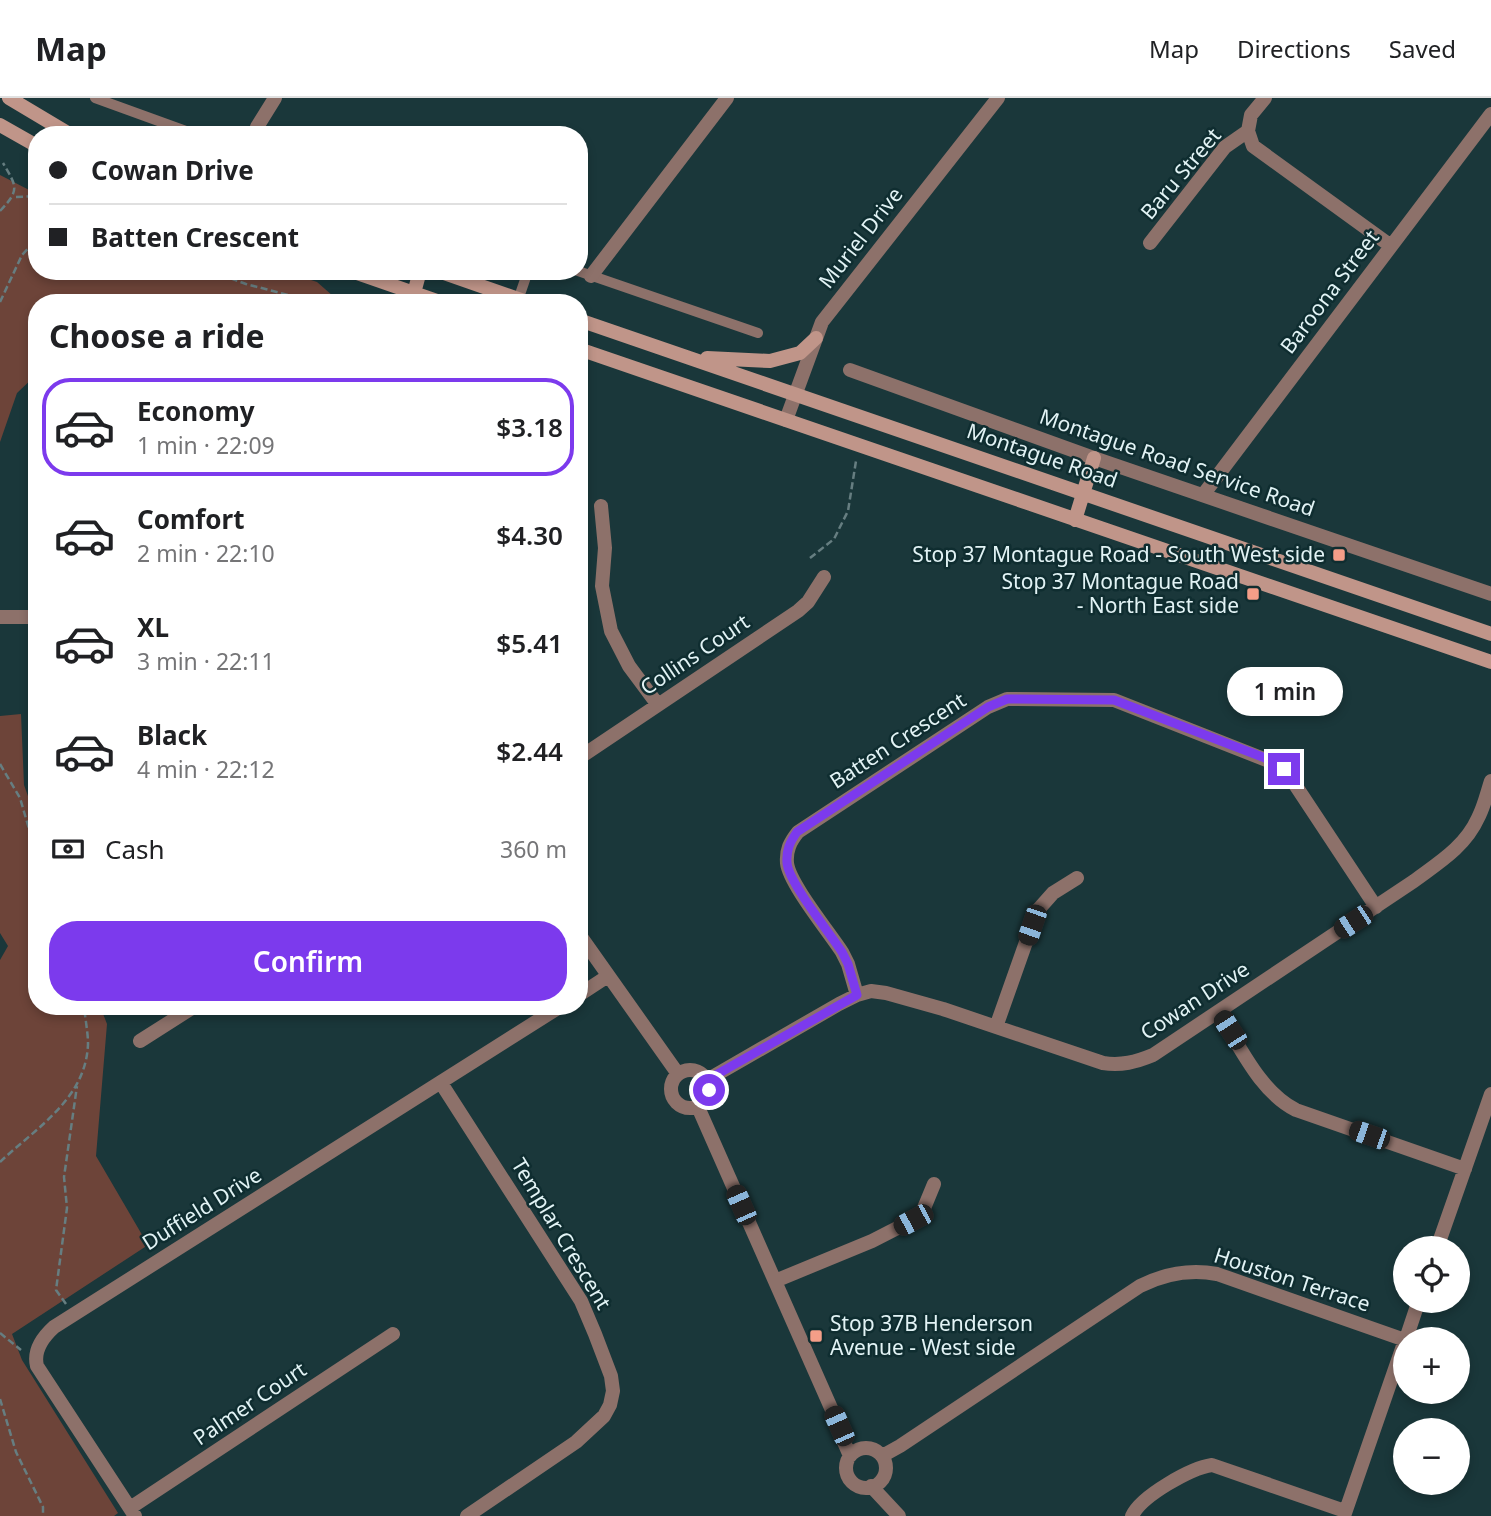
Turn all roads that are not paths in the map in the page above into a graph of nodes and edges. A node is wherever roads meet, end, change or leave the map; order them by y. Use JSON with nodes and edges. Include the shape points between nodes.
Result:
{"nodes":[{"id":1,"x":9,"y":98,"type":"edge"},
{"id":2,"x":94,"y":98,"type":"edge"},
{"id":3,"x":275,"y":98,"type":"edge"},
{"id":4,"x":727,"y":98,"type":"edge"},
{"id":5,"x":998,"y":98,"type":"edge"},
{"id":6,"x":1265,"y":98,"type":"edge"},
{"id":7,"x":1491,"y":114,"type":"edge"},
{"id":8,"x":0,"y":125,"type":"edge"},
{"id":9,"x":56,"y":126,"type":"edge"},
{"id":10,"x":172,"y":126,"type":"edge"},
{"id":11,"x":258,"y":126,"type":"edge"},
{"id":12,"x":1248,"y":131,"type":"junction"},
{"id":13,"x":0,"y":136,"type":"edge"},
{"id":14,"x":28,"y":142,"type":"edge"},
{"id":15,"x":28,"y":144,"type":"edge"},
{"id":16,"x":1150,"y":243,"type":"dead end"},
{"id":17,"x":1391,"y":246,"type":"junction"},
{"id":18,"x":588,"y":270,"type":"edge"},
{"id":19,"x":588,"y":275,"type":"edge"},
{"id":20,"x":372,"y":280,"type":"edge"},
{"id":21,"x":463,"y":280,"type":"edge"},
{"id":22,"x":404,"y":294,"type":"edge"},
{"id":23,"x":502,"y":294,"type":"edge"},
{"id":24,"x":588,"y":323,"type":"edge"},
{"id":25,"x":758,"y":333,"type":"dead end"},
{"id":26,"x":816,"y":338,"type":"junction"},
{"id":27,"x":588,"y":352,"type":"edge"},
{"id":28,"x":688,"y":357,"type":"junction"},
{"id":29,"x":850,"y":370,"type":"dead end"},
{"id":30,"x":795,"y":393,"type":"junction"},
{"id":31,"x":786,"y":420,"type":"junction"},
{"id":32,"x":1094,"y":458,"type":"junction"},
{"id":33,"x":1082,"y":493,"type":"junction"},
{"id":34,"x":1203,"y":495,"type":"junction"},
{"id":35,"x":601,"y":506,"type":"dead end"},
{"id":36,"x":1075,"y":520,"type":"junction"},
{"id":37,"x":824,"y":577,"type":"dead end"},
{"id":38,"x":1491,"y":594,"type":"edge"},
{"id":39,"x":0,"y":617,"type":"edge"},
{"id":40,"x":28,"y":617,"type":"edge"},
{"id":41,"x":1491,"y":634,"type":"edge"},
{"id":42,"x":1491,"y":662,"type":"edge"},
{"id":43,"x":658,"y":705,"type":"junction"},
{"id":44,"x":588,"y":752,"type":"edge"},
{"id":45,"x":1491,"y":781,"type":"edge"},
{"id":46,"x":1077,"y":877,"type":"dead end"},
{"id":47,"x":1376,"y":907,"type":"junction"},
{"id":48,"x":588,"y":947,"type":"edge"},
{"id":49,"x":608,"y":976,"type":"junction"},
{"id":50,"x":588,"y":989,"type":"edge"},
{"id":51,"x":857,"y":995,"type":"junction"},
{"id":52,"x":1218,"y":1012,"type":"junction"},
{"id":53,"x":181,"y":1015,"type":"edge"},
{"id":54,"x":547,"y":1015,"type":"edge"},
{"id":55,"x":996,"y":1027,"type":"junction"},
{"id":56,"x":140,"y":1041,"type":"dead end"},
{"id":57,"x":678,"y":1074,"type":"junction"},
{"id":58,"x":707,"y":1080,"type":"junction"},
{"id":59,"x":441,"y":1083,"type":"junction"},
{"id":60,"x":1491,"y":1094,"type":"edge"},
{"id":61,"x":698,"y":1107,"type":"junction"},
{"id":62,"x":1465,"y":1168,"type":"junction"},
{"id":63,"x":934,"y":1184,"type":"dead end"},
{"id":64,"x":1441,"y":1236,"type":"edge"},
{"id":65,"x":775,"y":1281,"type":"junction"},
{"id":66,"x":393,"y":1334,"type":"dead end"},
{"id":67,"x":1393,"y":1335,"type":"edge"},
{"id":68,"x":1393,"y":1374,"type":"edge"},
{"id":69,"x":856,"y":1452,"type":"junction"},
{"id":70,"x":882,"y":1456,"type":"junction"},
{"id":71,"x":877,"y":1482,"type":"junction"},
{"id":72,"x":133,"y":1512,"type":"edge"},
{"id":73,"x":1345,"y":1514,"type":"edge"},
{"id":74,"x":898,"y":1515,"type":"edge"},
{"id":75,"x":467,"y":1516,"type":"edge"},
{"id":76,"x":1132,"y":1516,"type":"edge"}],
"edges":[{"from":1,"to":9,"type":"main road"},
{"from":2,"to":10,"type":"lane"},
{"from":3,"to":11,"type":"street"},
{"from":4,"to":18,"type":"street"},
{"from":5,"to":26,"type":"street","name":"Muriel Drive","via":[[822,322]]},
{"from":6,"to":12,"type":"street","name":"Baru Street","via":[[1251,116]]},
{"from":7,"to":17,"type":"street","name":"Baroona Street"},
{"from":8,"to":14,"type":"main road"},
{"from":12,"to":16,"type":"street","name":"Baru Street","via":[[1226,148]]},
{"from":12,"to":17,"type":"street","via":[[1253,146]]},
{"from":13,"to":15,"type":"main road"},
{"from":17,"to":34,"type":"street","name":"Baroona Street"},
{"from":19,"to":25,"type":"lane"},
{"from":20,"to":22,"type":"main road"},
{"from":21,"to":23,"type":"main road"},
{"from":24,"to":28,"type":"main road","name":"Montague Road"},
{"from":26,"to":28,"type":"main road","via":[[800,353],[770,361]]},
{"from":26,"to":30,"type":"street","name":"Muriel Drive"},
{"from":27,"to":31,"type":"main road"},
{"from":28,"to":30,"type":"main road","name":"Montague Road"},
{"from":29,"to":32,"type":"street","name":"Montague Road Service Road"},
{"from":30,"to":31,"type":"street","name":"Muriel Drive"},
{"from":30,"to":33,"type":"main road","name":"Montague Road"},
{"from":31,"to":36,"type":"main road"},
{"from":32,"to":33,"type":"main road"},
{"from":32,"to":34,"type":"street","name":"Montague Road Service Road"},
{"from":33,"to":36,"type":"main road"},
{"from":33,"to":41,"type":"main road","name":"Montague Road"},
{"from":34,"to":38,"type":"street","name":"Montague Road Service Road"},
{"from":35,"to":43,"type":"street","via":[[602,586],[611,631],[629,666]]},
{"from":36,"to":42,"type":"main road"},
{"from":37,"to":43,"type":"street","name":"Collins Court","via":[[798,611]]},
{"from":39,"to":40,"type":"street"},
{"from":43,"to":44,"type":"street","name":"Collins Court"},
{"from":45,"to":47,"type":"street","name":"Cowan Drive","via":[[1478,819],[1463,842]]},
{"from":46,"to":55,"type":"street","via":[[1037,911]]},
{"from":47,"to":51,"type":"street","name":"Batten Crescent","via":[[1292,780],[1274,763],[1114,700],[1007,699],[797,832],[791,841],[789,872],[842,952]]},
{"from":47,"to":52,"type":"street","name":"Cowan Drive"},
{"from":48,"to":49,"type":"street"},
{"from":49,"to":50,"type":"street"},
{"from":49,"to":57,"type":"street"},
{"from":51,"to":55,"type":"street","name":"Cowan Drive","via":[[887,993]]},
{"from":51,"to":58,"type":"street","name":"Cowan Drive"},
{"from":52,"to":55,"type":"street","name":"Cowan Drive","via":[[1153,1055],[1115,1065]]},
{"from":52,"to":62,"type":"street","via":[[1265,1086],[1283,1103]]},
{"from":53,"to":56,"type":"street"},
{"from":54,"to":59,"type":"street","name":"Duffield Drive"},
{"from":57,"to":58,"type":"street","via":[[696,1071]]},
{"from":57,"to":61,"type":"street","via":[[671,1083],[672,1097],[683,1108]]},
{"from":58,"to":61,"type":"street","via":[[708,1096]]},
{"from":59,"to":72,"type":"street","name":"Duffield Drive","via":[[44,1337],[37,1366]]},
{"from":59,"to":75,"type":"street","name":"Templar Crescent","via":[[582,1301],[613,1391],[610,1405],[593,1428]]},
{"from":60,"to":62,"type":"street"},
{"from":61,"to":65,"type":"street"},
{"from":62,"to":64,"type":"street"},
{"from":63,"to":65,"type":"street","via":[[922,1213],[913,1220]]},
{"from":65,"to":69,"type":"street","via":[[839,1426]]},
{"from":66,"to":72,"type":"street","name":"Palmer Court"},
{"from":67,"to":70,"type":"street","name":"Houston Terrace","via":[[1217,1274],[1163,1276],[1140,1286]]},
{"from":68,"to":73,"type":"street"},
{"from":69,"to":70,"type":"street","via":[[873,1449]]},
{"from":69,"to":71,"type":"street","via":[[846,1469],[848,1476],[859,1486]]},
{"from":70,"to":71,"type":"street","via":[[886,1466]]},
{"from":71,"to":74,"type":"street"},
{"from":73,"to":76,"type":"street","via":[[1212,1465],[1190,1471],[1139,1505]]}]}
